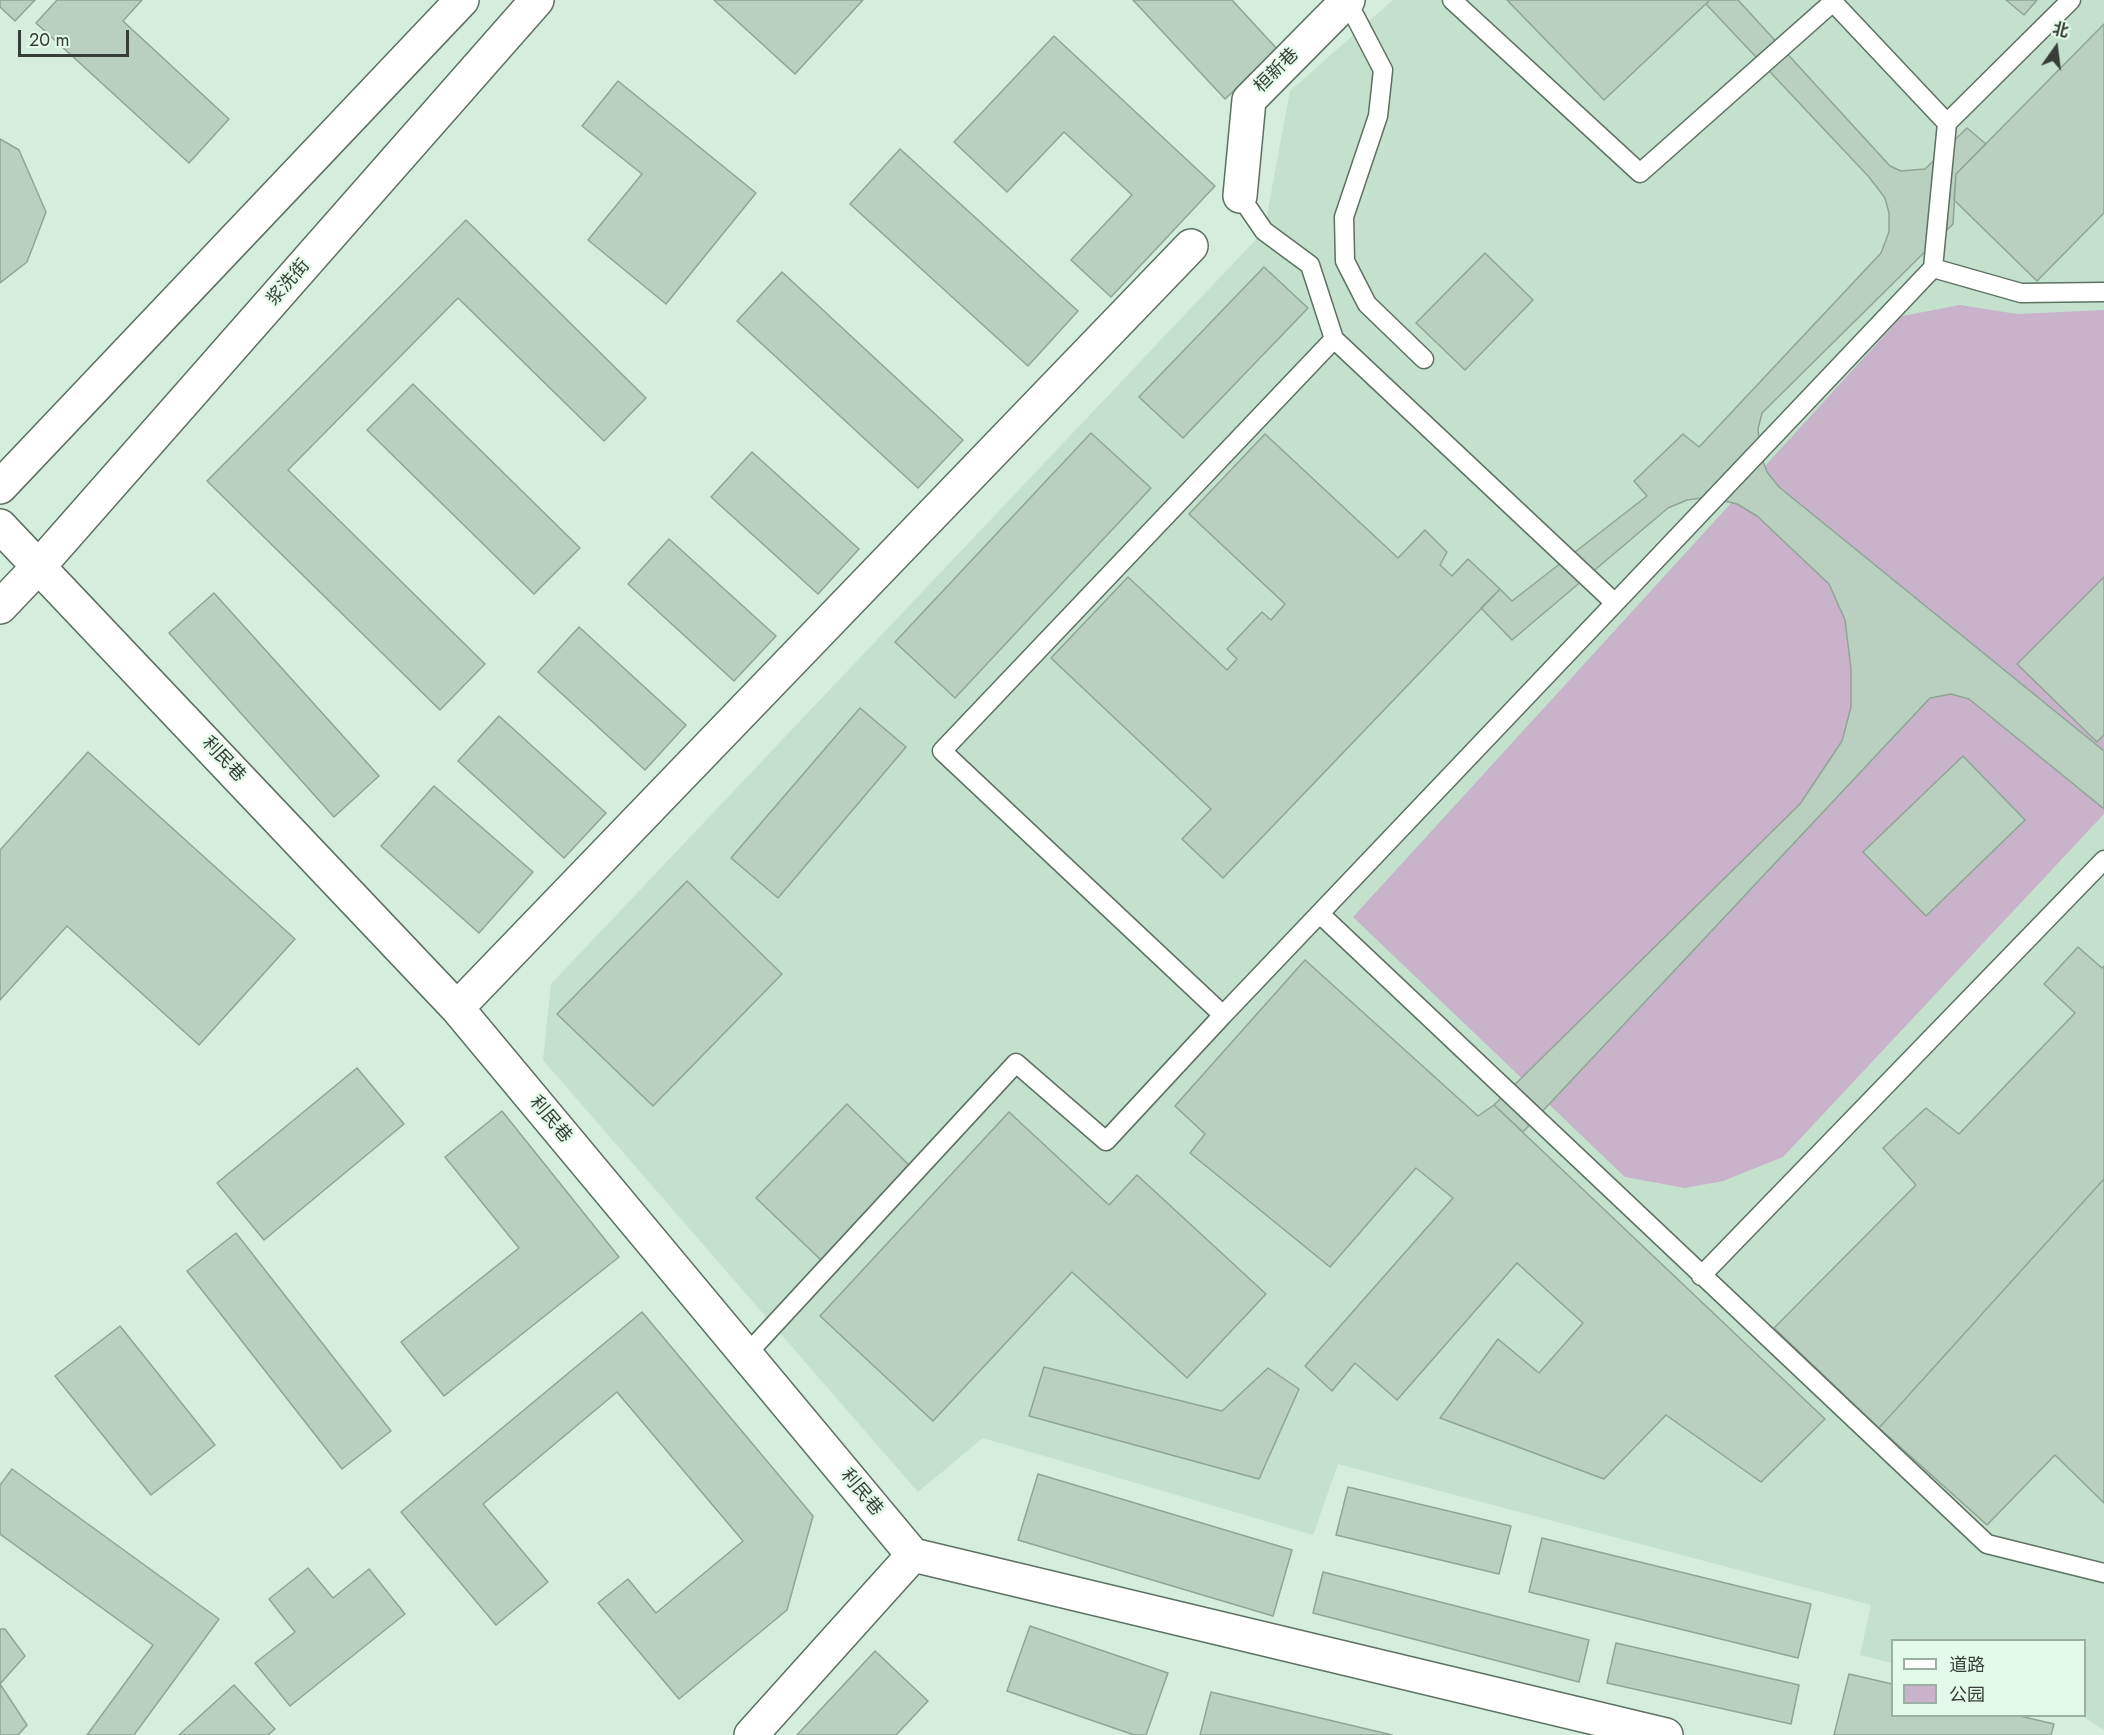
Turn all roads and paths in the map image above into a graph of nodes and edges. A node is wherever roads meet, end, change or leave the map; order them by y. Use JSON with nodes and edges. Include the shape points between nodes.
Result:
{"nodes":[{"id":1,"x":462,"y":0,"type":"edge"},
{"id":2,"x":537,"y":0,"type":"edge"},
{"id":3,"x":1452,"y":0,"type":"edge"},
{"id":4,"x":2071,"y":0,"type":"edge"},
{"id":5,"x":1348,"y":1,"type":"edge"},
{"id":6,"x":1947,"y":123,"type":"junction"},
{"id":7,"x":1240,"y":196,"type":"joint"},
{"id":8,"x":1191,"y":246,"type":"dead end"},
{"id":9,"x":1933,"y":268,"type":"junction"},
{"id":10,"x":2104,"y":292,"type":"edge"},
{"id":11,"x":1334,"y":339,"type":"junction"},
{"id":12,"x":1424,"y":359,"type":"dead end"},
{"id":13,"x":0,"y":488,"type":"edge"},
{"id":14,"x":0,"y":526,"type":"edge"},
{"id":15,"x":40,"y":566,"type":"junction"},
{"id":16,"x":1615,"y":603,"type":"junction"},
{"id":17,"x":0,"y":607,"type":"edge"},
{"id":18,"x":2104,"y":860,"type":"edge"},
{"id":19,"x":1320,"y":914,"type":"junction"},
{"id":20,"x":457,"y":1008,"type":"junction"},
{"id":21,"x":1223,"y":1015,"type":"junction"},
{"id":22,"x":1701,"y":1276,"type":"junction"},
{"id":23,"x":746,"y":1355,"type":"junction"},
{"id":24,"x":913,"y":1555,"type":"junction"},
{"id":25,"x":2104,"y":1573,"type":"edge"},
{"id":26,"x":751,"y":1735,"type":"edge"},
{"id":27,"x":1666,"y":1735,"type":"edge"}],
"edges":[{"from":1,"to":13,"type":"street"},
{"from":2,"to":15,"type":"street","name":"浆洗街"},
{"from":3,"to":6,"type":"lane","via":[[1640,173],[1833,2]]},
{"from":4,"to":6,"type":"lane"},
{"from":5,"to":7,"type":"street","name":"桓新巷","via":[[1249,100]]},
{"from":5,"to":12,"type":"lane","via":[[1383,70],[1378,116],[1344,217],[1345,261],[1367,304]]},
{"from":6,"to":9,"type":"lane"},
{"from":7,"to":11,"type":"lane","via":[[1264,231],[1310,266]]},
{"from":8,"to":20,"type":"street"},
{"from":9,"to":10,"type":"lane","via":[[2021,293]]},
{"from":9,"to":16,"type":"lane"},
{"from":11,"to":16,"type":"lane"},
{"from":11,"to":21,"type":"lane","via":[[942,751]]},
{"from":14,"to":15,"type":"street","name":"利民巷"},
{"from":15,"to":17,"type":"street","name":"浆洗街"},
{"from":15,"to":20,"type":"street","name":"利民巷"},
{"from":16,"to":19,"type":"lane"},
{"from":18,"to":22,"type":"lane"},
{"from":19,"to":21,"type":"lane"},
{"from":19,"to":22,"type":"lane"},
{"from":20,"to":23,"type":"street","name":"利民巷"},
{"from":21,"to":23,"type":"lane","via":[[1106,1141],[1016,1063]]},
{"from":22,"to":25,"type":"lane","via":[[1987,1544]]},
{"from":23,"to":24,"type":"street","name":"利民巷"},
{"from":24,"to":26,"type":"street"},
{"from":24,"to":27,"type":"street"}]}
